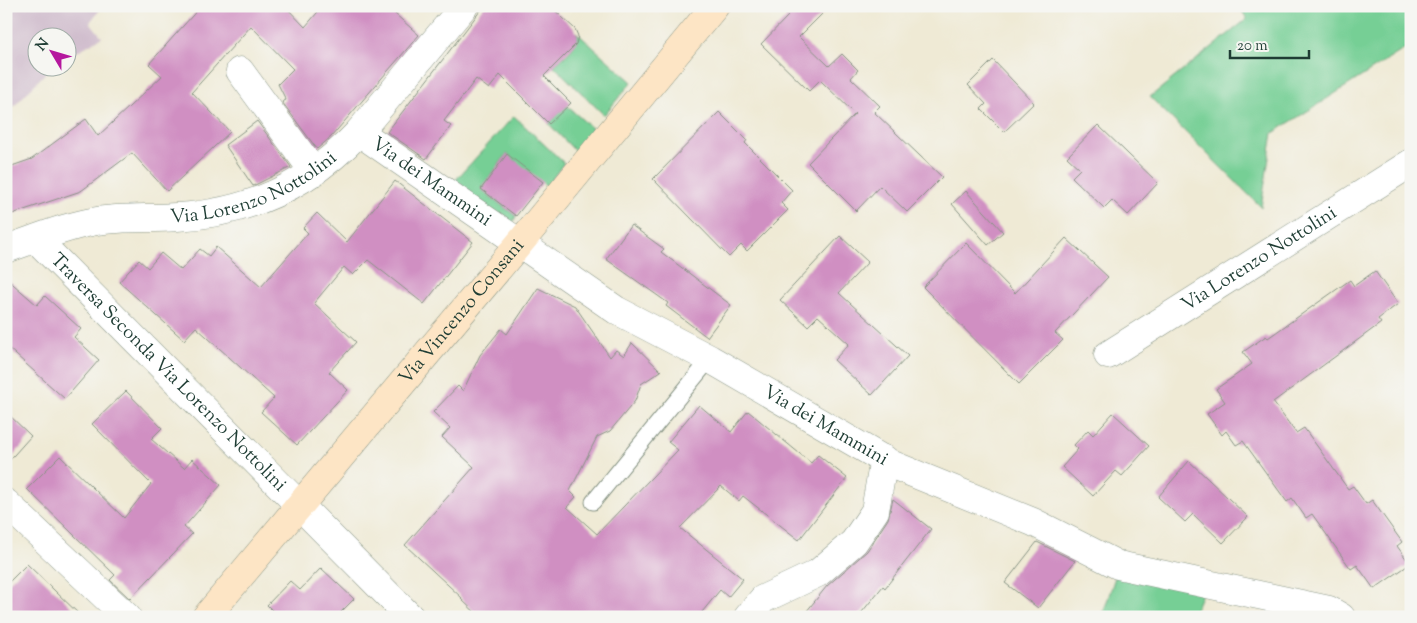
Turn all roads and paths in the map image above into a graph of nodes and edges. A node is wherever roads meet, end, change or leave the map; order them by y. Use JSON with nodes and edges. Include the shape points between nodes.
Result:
{"nodes":[{"id":1,"x":464,"y":6,"type":"edge"},
{"id":2,"x":715,"y":6,"type":"edge"},
{"id":3,"x":240,"y":72,"type":"dead end"},
{"id":4,"x":359,"y":132,"type":"junction"},
{"id":5,"x":1411,"y":163,"type":"edge"},
{"id":6,"x":314,"y":172,"type":"junction"},
{"id":7,"x":36,"y":239,"type":"junction"},
{"id":8,"x":519,"y":244,"type":"junction"},
{"id":9,"x":6,"y":249,"type":"edge"},
{"id":10,"x":1108,"y":355,"type":"dead end"},
{"id":11,"x":710,"y":359,"type":"junction"},
{"id":12,"x":884,"y":459,"type":"junction"},
{"id":13,"x":6,"y":502,"type":"edge"},
{"id":14,"x":593,"y":502,"type":"dead end"},
{"id":15,"x":300,"y":505,"type":"junction"},
{"id":16,"x":127,"y":617,"type":"edge"},
{"id":17,"x":206,"y":617,"type":"edge"},
{"id":18,"x":410,"y":617,"type":"edge"},
{"id":19,"x":748,"y":617,"type":"edge"},
{"id":20,"x":1341,"y":617,"type":"edge"}],
"edges":[{"from":1,"to":4,"type":"street","name":"Via Lorenzo Nottolini"},
{"from":2,"to":8,"type":"street","name":"Via Vincenzo Consani"},
{"from":3,"to":6,"type":"street"},
{"from":4,"to":6,"type":"street","name":"Via Lorenzo Nottolini","via":[[344,149]]},
{"from":4,"to":8,"type":"street","name":"Via dei Mammini"},
{"from":5,"to":10,"type":"street","name":"Via Lorenzo Nottolini"},
{"from":6,"to":7,"type":"street","name":"Via Lorenzo Nottolini","via":[[283,191],[250,205],[180,217],[98,221]]},
{"from":7,"to":9,"type":"street","name":"Via Lorenzo Nottolini"},
{"from":7,"to":15,"type":"street","name":"Traversa Seconda Via Lorenzo Nottolini"},
{"from":8,"to":11,"type":"street","name":"Via dei Mammini","via":[[616,310]]},
{"from":8,"to":15,"type":"street","name":"Via Vincenzo Consani"},
{"from":11,"to":12,"type":"street","name":"Via dei Mammini"},
{"from":11,"to":14,"type":"lane"},
{"from":12,"to":19,"type":"street","via":[[875,511],[854,542],[818,573],[763,599]]},
{"from":12,"to":20,"type":"street","name":"Via dei Mammini","via":[[1033,522],[1118,565],[1330,610]]},
{"from":13,"to":16,"type":"street"},
{"from":15,"to":17,"type":"street","name":"Via Vincenzo Consani"},
{"from":15,"to":18,"type":"street","name":"Traversa Seconda Via Lorenzo Nottolini"}]}
